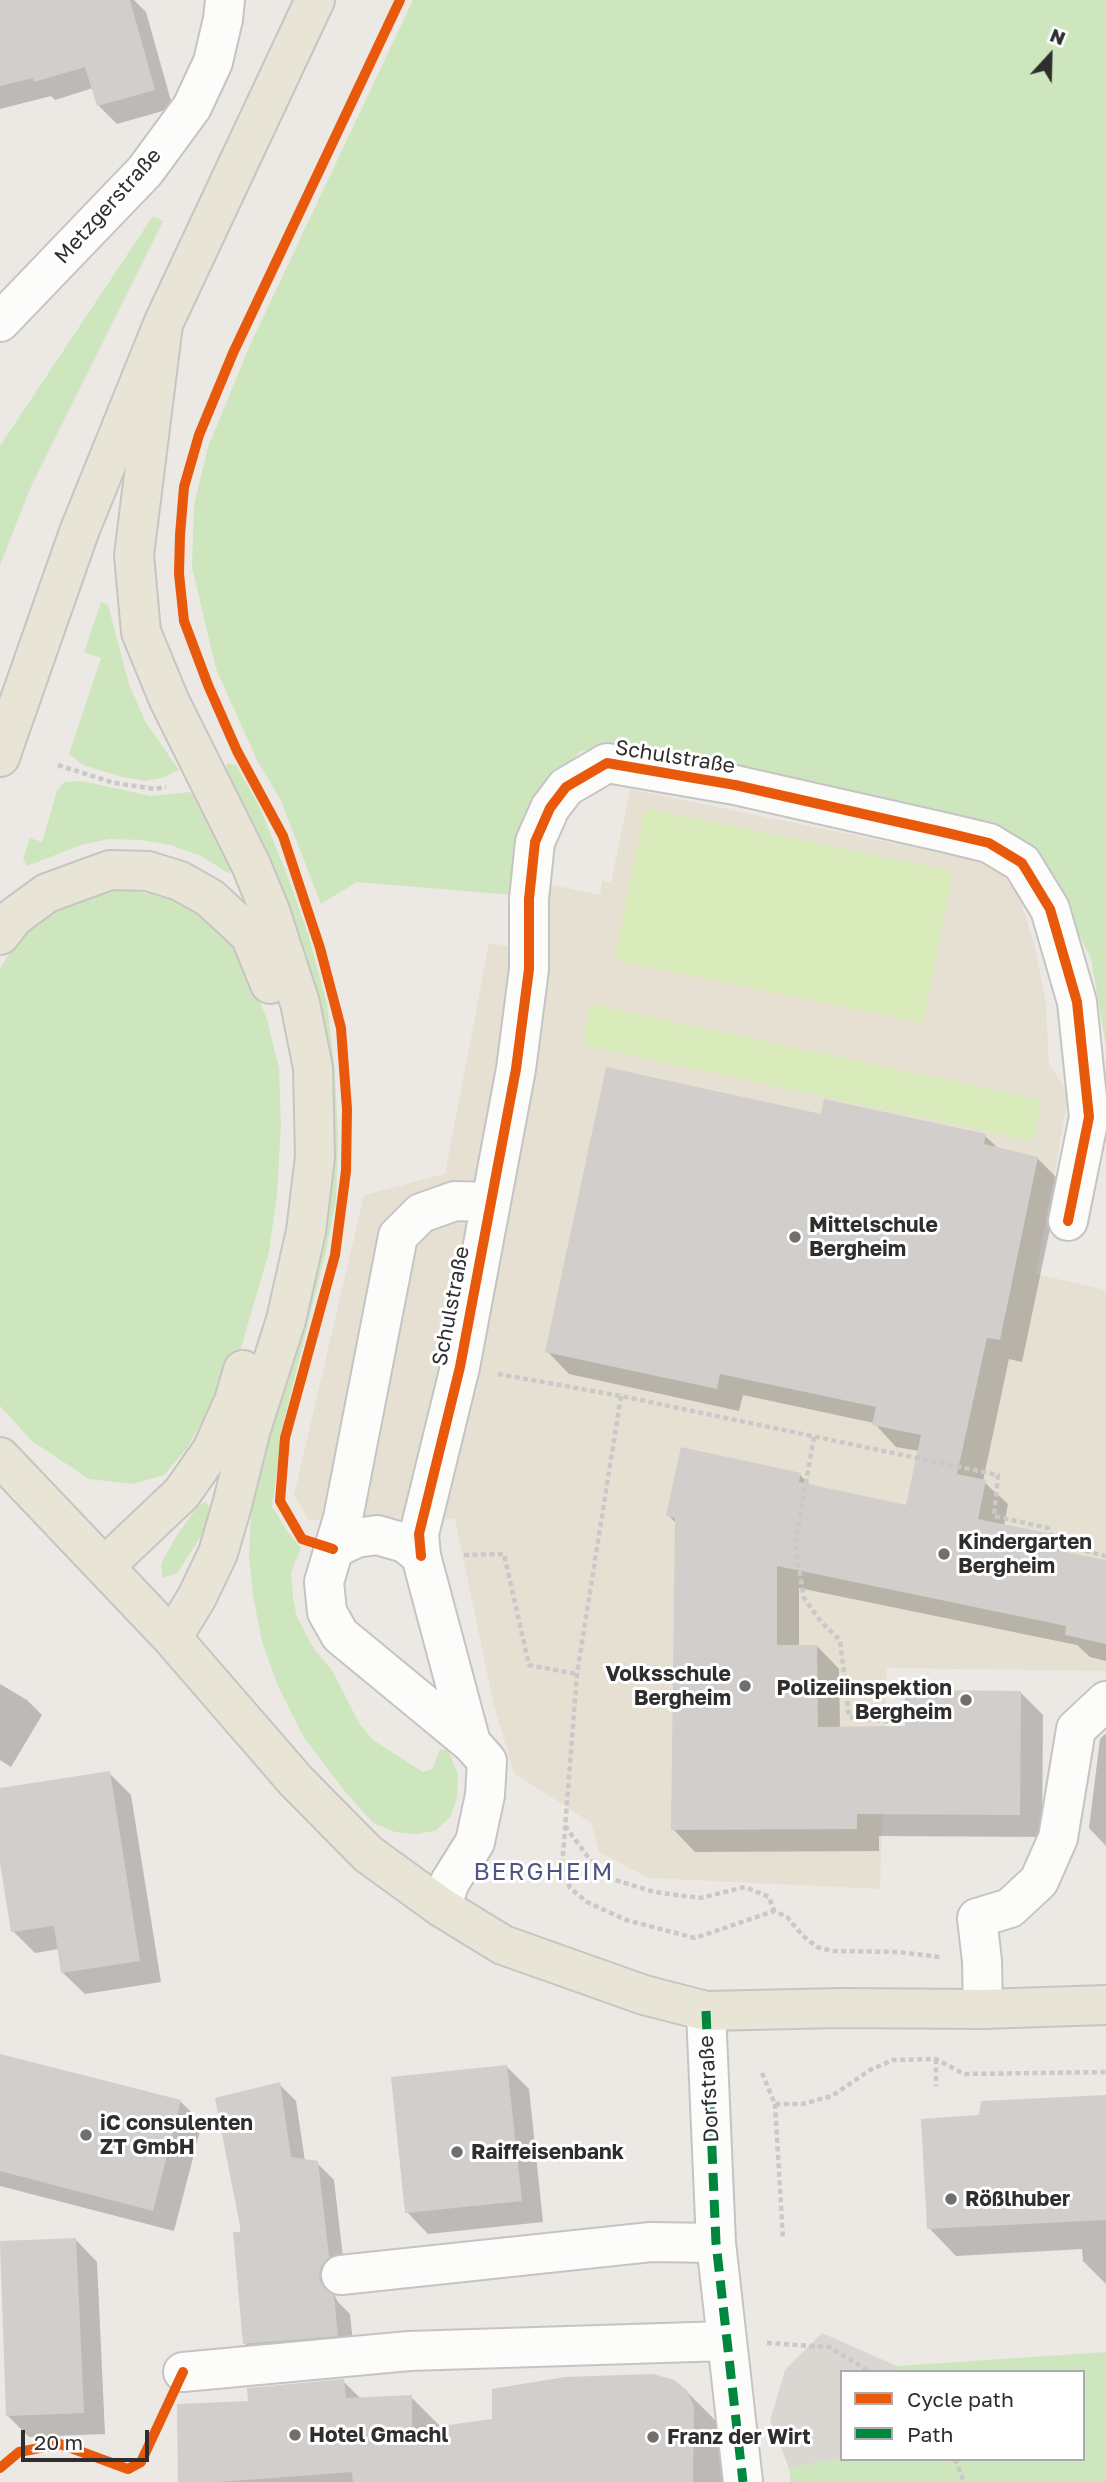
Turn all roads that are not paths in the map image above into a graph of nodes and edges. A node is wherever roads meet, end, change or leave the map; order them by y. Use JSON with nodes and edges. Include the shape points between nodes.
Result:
{"nodes":[{"id":1,"x":225,"y":0,"type":"edge"},
{"id":2,"x":316,"y":0,"type":"edge"},
{"id":3,"x":0,"y":323,"type":"edge"},
{"id":4,"x":163,"y":324,"type":"junction"},
{"id":5,"x":0,"y":757,"type":"edge"},
{"id":6,"x":0,"y":935,"type":"edge"},
{"id":7,"x":1098,"y":1121,"type":"edge"},
{"id":8,"x":489,"y":1202,"type":"junction"},
{"id":9,"x":1068,"y":1221,"type":"dead end"},
{"id":10,"x":0,"y":1457,"type":"edge"},
{"id":11,"x":333,"y":1549,"type":"junction"},
{"id":12,"x":421,"y":1556,"type":"junction"},
{"id":13,"x":105,"y":1566,"type":"junction"},
{"id":14,"x":172,"y":1637,"type":"junction"},
{"id":15,"x":1106,"y":1701,"type":"edge"},
{"id":16,"x":471,"y":1744,"type":"junction"},
{"id":17,"x":442,"y":1907,"type":"junction"},
{"id":18,"x":1106,"y":2005,"type":"edge"},
{"id":19,"x":983,"y":2009,"type":"junction"},
{"id":20,"x":706,"y":2011,"type":"junction"},
{"id":21,"x":716,"y":2243,"type":"junction"},
{"id":22,"x":341,"y":2275,"type":"dead end"},
{"id":23,"x":726,"y":2341,"type":"junction"},
{"id":24,"x":183,"y":2372,"type":"dead end"},
{"id":25,"x":743,"y":2482,"type":"edge"}],
"edges":[{"from":1,"to":3,"type":"street","name":"Metzgerstraße","via":[[213,62],[192,107],[145,171]]},
{"from":2,"to":4,"type":"main road"},
{"from":4,"to":5,"type":"main road","via":[[79,532]]},
{"from":4,"to":14,"type":"main road","via":[[134,555],[141,632],[270,911],[300,1003],[313,1068],[315,1157],[306,1231],[286,1321],[218,1553]]},
{"from":6,"to":13,"type":"main road","via":[[14,917],[47,892],[80,879],[110,870],[148,871],[180,881],[209,898],[250,935],[281,1009],[293,1069],[295,1148],[285,1232],[234,1401],[212,1450],[183,1493]]},
{"from":7,"to":8,"type":"street","name":"Schulstraße","via":[[1077,1002],[1050,909],[1022,863],[989,843],[735,785],[607,763],[566,787],[550,807],[535,842],[529,969],[516,1069]]},
{"from":7,"to":9,"type":"street","name":"Schulstraße"},
{"from":8,"to":11,"type":"street","name":"Schulstraße","via":[[455,1201],[421,1213],[398,1236]]},
{"from":8,"to":12,"type":"street","name":"Schulstraße","via":[[460,1367],[419,1534]]},
{"from":10,"to":13,"type":"main road"},
{"from":11,"to":12,"type":"street","via":[[356,1538],[377,1535],[405,1543]]},
{"from":11,"to":16,"type":"street","name":"Schulstraße","via":[[324,1581],[327,1612],[340,1635]]},
{"from":12,"to":16,"type":"street","name":"Schulstraße"},
{"from":13,"to":14,"type":"main road"},
{"from":14,"to":17,"type":"main road","via":[[296,1781],[368,1854]]},
{"from":15,"to":19,"type":"street","via":[[1076,1729],[1058,1838],[1039,1881],[1010,1908],[977,1918]]},
{"from":16,"to":17,"type":"street","name":"Schulstraße","via":[[487,1761],[485,1795],[475,1842],[450,1882]]},
{"from":17,"to":20,"type":"main road","via":[[503,1945],[644,1995]]},
{"from":18,"to":19,"type":"main road","name":"Dorfstraße"},
{"from":19,"to":20,"type":"main road","name":"Dorfstraße"},
{"from":20,"to":21,"type":"street","name":"Dorfstraße"},
{"from":21,"to":22,"type":"street","via":[[651,2242]]},
{"from":21,"to":23,"type":"street","name":"Dorfstraße"},
{"from":23,"to":24,"type":"street","via":[[410,2351]]},
{"from":23,"to":25,"type":"street","name":"Dorfstraße"}]}
